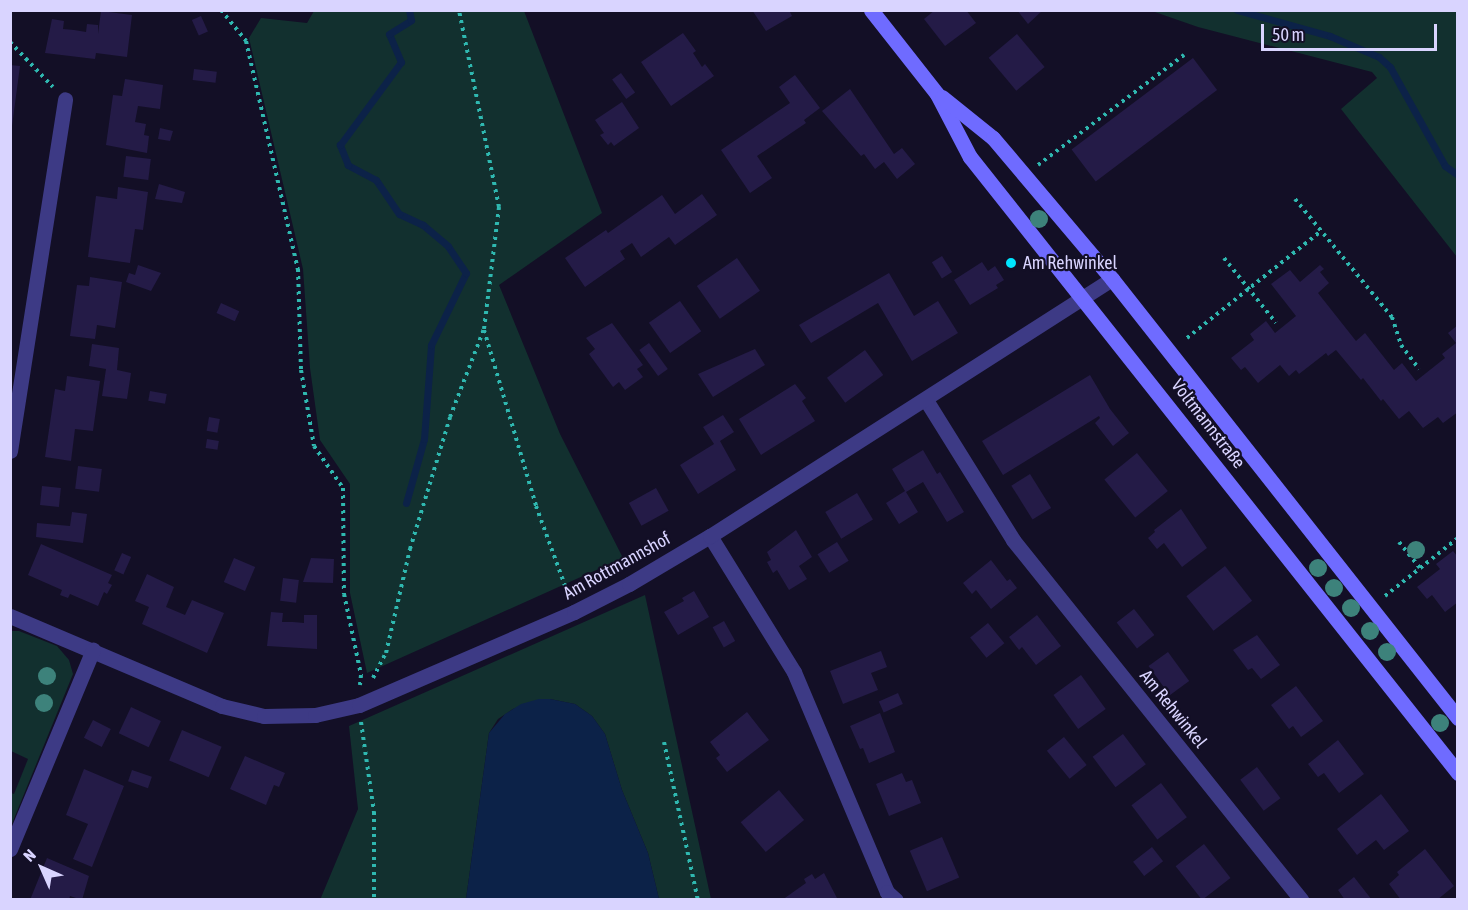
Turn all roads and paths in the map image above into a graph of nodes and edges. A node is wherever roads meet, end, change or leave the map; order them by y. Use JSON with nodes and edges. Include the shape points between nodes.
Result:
{"nodes":[{"id":1,"x":222,"y":10,"type":"edge"},
{"id":2,"x":459,"y":10,"type":"edge"},
{"id":3,"x":871,"y":10,"type":"edge"},
{"id":4,"x":10,"y":42,"type":"edge"},
{"id":5,"x":1184,"y":55,"type":"dead end"},
{"id":6,"x":937,"y":94,"type":"junction"},
{"id":7,"x":65,"y":99,"type":"joint"},
{"id":8,"x":1024,"y":175,"type":"junction"},
{"id":9,"x":1294,"y":199,"type":"dead end"},
{"id":10,"x":1322,"y":231,"type":"junction"},
{"id":11,"x":1224,"y":258,"type":"dead end"},
{"id":12,"x":1112,"y":279,"type":"junction"},
{"id":13,"x":1249,"y":290,"type":"junction"},
{"id":14,"x":1082,"y":297,"type":"junction"},
{"id":15,"x":1276,"y":323,"type":"dead end"},
{"id":16,"x":484,"y":329,"type":"junction"},
{"id":17,"x":1188,"y":338,"type":"dead end"},
{"id":18,"x":1419,"y":369,"type":"dead end"},
{"id":19,"x":926,"y":400,"type":"junction"},
{"id":20,"x":10,"y":451,"type":"edge"},
{"id":21,"x":710,"y":536,"type":"junction"},
{"id":22,"x":1458,"y":538,"type":"edge"},
{"id":23,"x":1399,"y":542,"type":"dead end"},
{"id":24,"x":1420,"y":568,"type":"junction"},
{"id":25,"x":1370,"y":607,"type":"junction"},
{"id":26,"x":574,"y":612,"type":"junction"},
{"id":27,"x":10,"y":616,"type":"edge"},
{"id":28,"x":93,"y":650,"type":"junction"},
{"id":29,"x":359,"y":705,"type":"junction"},
{"id":30,"x":1458,"y":718,"type":"edge"},
{"id":31,"x":664,"y":742,"type":"dead end"},
{"id":32,"x":1458,"y":773,"type":"edge"},
{"id":33,"x":10,"y":849,"type":"edge"},
{"id":34,"x":1292,"y":897,"type":"edge"},
{"id":35,"x":374,"y":900,"type":"edge"},
{"id":36,"x":698,"y":900,"type":"edge"},
{"id":37,"x":896,"y":900,"type":"edge"}],
"edges":[{"from":1,"to":29,"type":"path","via":[[246,41],[298,269],[301,370],[314,446],[343,489],[344,594],[361,675]]},
{"from":2,"to":16,"type":"path","via":[[499,207]]},
{"from":3,"to":6,"type":"street","name":"Voltmannstraße"},
{"from":4,"to":7,"type":"path"},
{"from":5,"to":8,"type":"path"},
{"from":6,"to":8,"type":"street","name":"Voltmannstraße","via":[[993,138]]},
{"from":6,"to":14,"type":"street","name":"Voltmannstraße","via":[[970,157]]},
{"from":7,"to":20,"type":"street"},
{"from":8,"to":12,"type":"street","name":"Voltmannstraße"},
{"from":9,"to":10,"type":"path"},
{"from":10,"to":13,"type":"path"},
{"from":10,"to":18,"type":"path","via":[[1392,317],[1401,345]]},
{"from":11,"to":13,"type":"path"},
{"from":12,"to":14,"type":"street","name":"Am Rottmannshof"},
{"from":12,"to":25,"type":"street","name":"Voltmannstraße"},
{"from":13,"to":15,"type":"path"},
{"from":13,"to":17,"type":"path"},
{"from":14,"to":19,"type":"street","name":"Am Rottmannshof"},
{"from":14,"to":32,"type":"street","name":"Voltmannstraße"},
{"from":16,"to":26,"type":"path","via":[[536,507]]},
{"from":16,"to":29,"type":"path","via":[[450,417],[410,549],[386,653]]},
{"from":19,"to":21,"type":"street","name":"Am Rottmannshof"},
{"from":19,"to":34,"type":"street","name":"Am Rehwinkel","via":[[1013,540]]},
{"from":21,"to":26,"type":"street","name":"Am Rottmannshof"},
{"from":21,"to":37,"type":"street","via":[[794,672],[887,892]]},
{"from":22,"to":24,"type":"path"},
{"from":23,"to":24,"type":"path"},
{"from":24,"to":25,"type":"path"},
{"from":25,"to":30,"type":"street","name":"Voltmannstraße"},
{"from":26,"to":29,"type":"street","name":"Am Rottmannshof"},
{"from":27,"to":28,"type":"street","name":"Am Rottmannshof"},
{"from":28,"to":29,"type":"street","name":"Am Rottmannshof","via":[[222,706],[264,716],[315,715]]},
{"from":28,"to":33,"type":"street"},
{"from":29,"to":35,"type":"path","via":[[374,812]]},
{"from":31,"to":36,"type":"path"}]}
